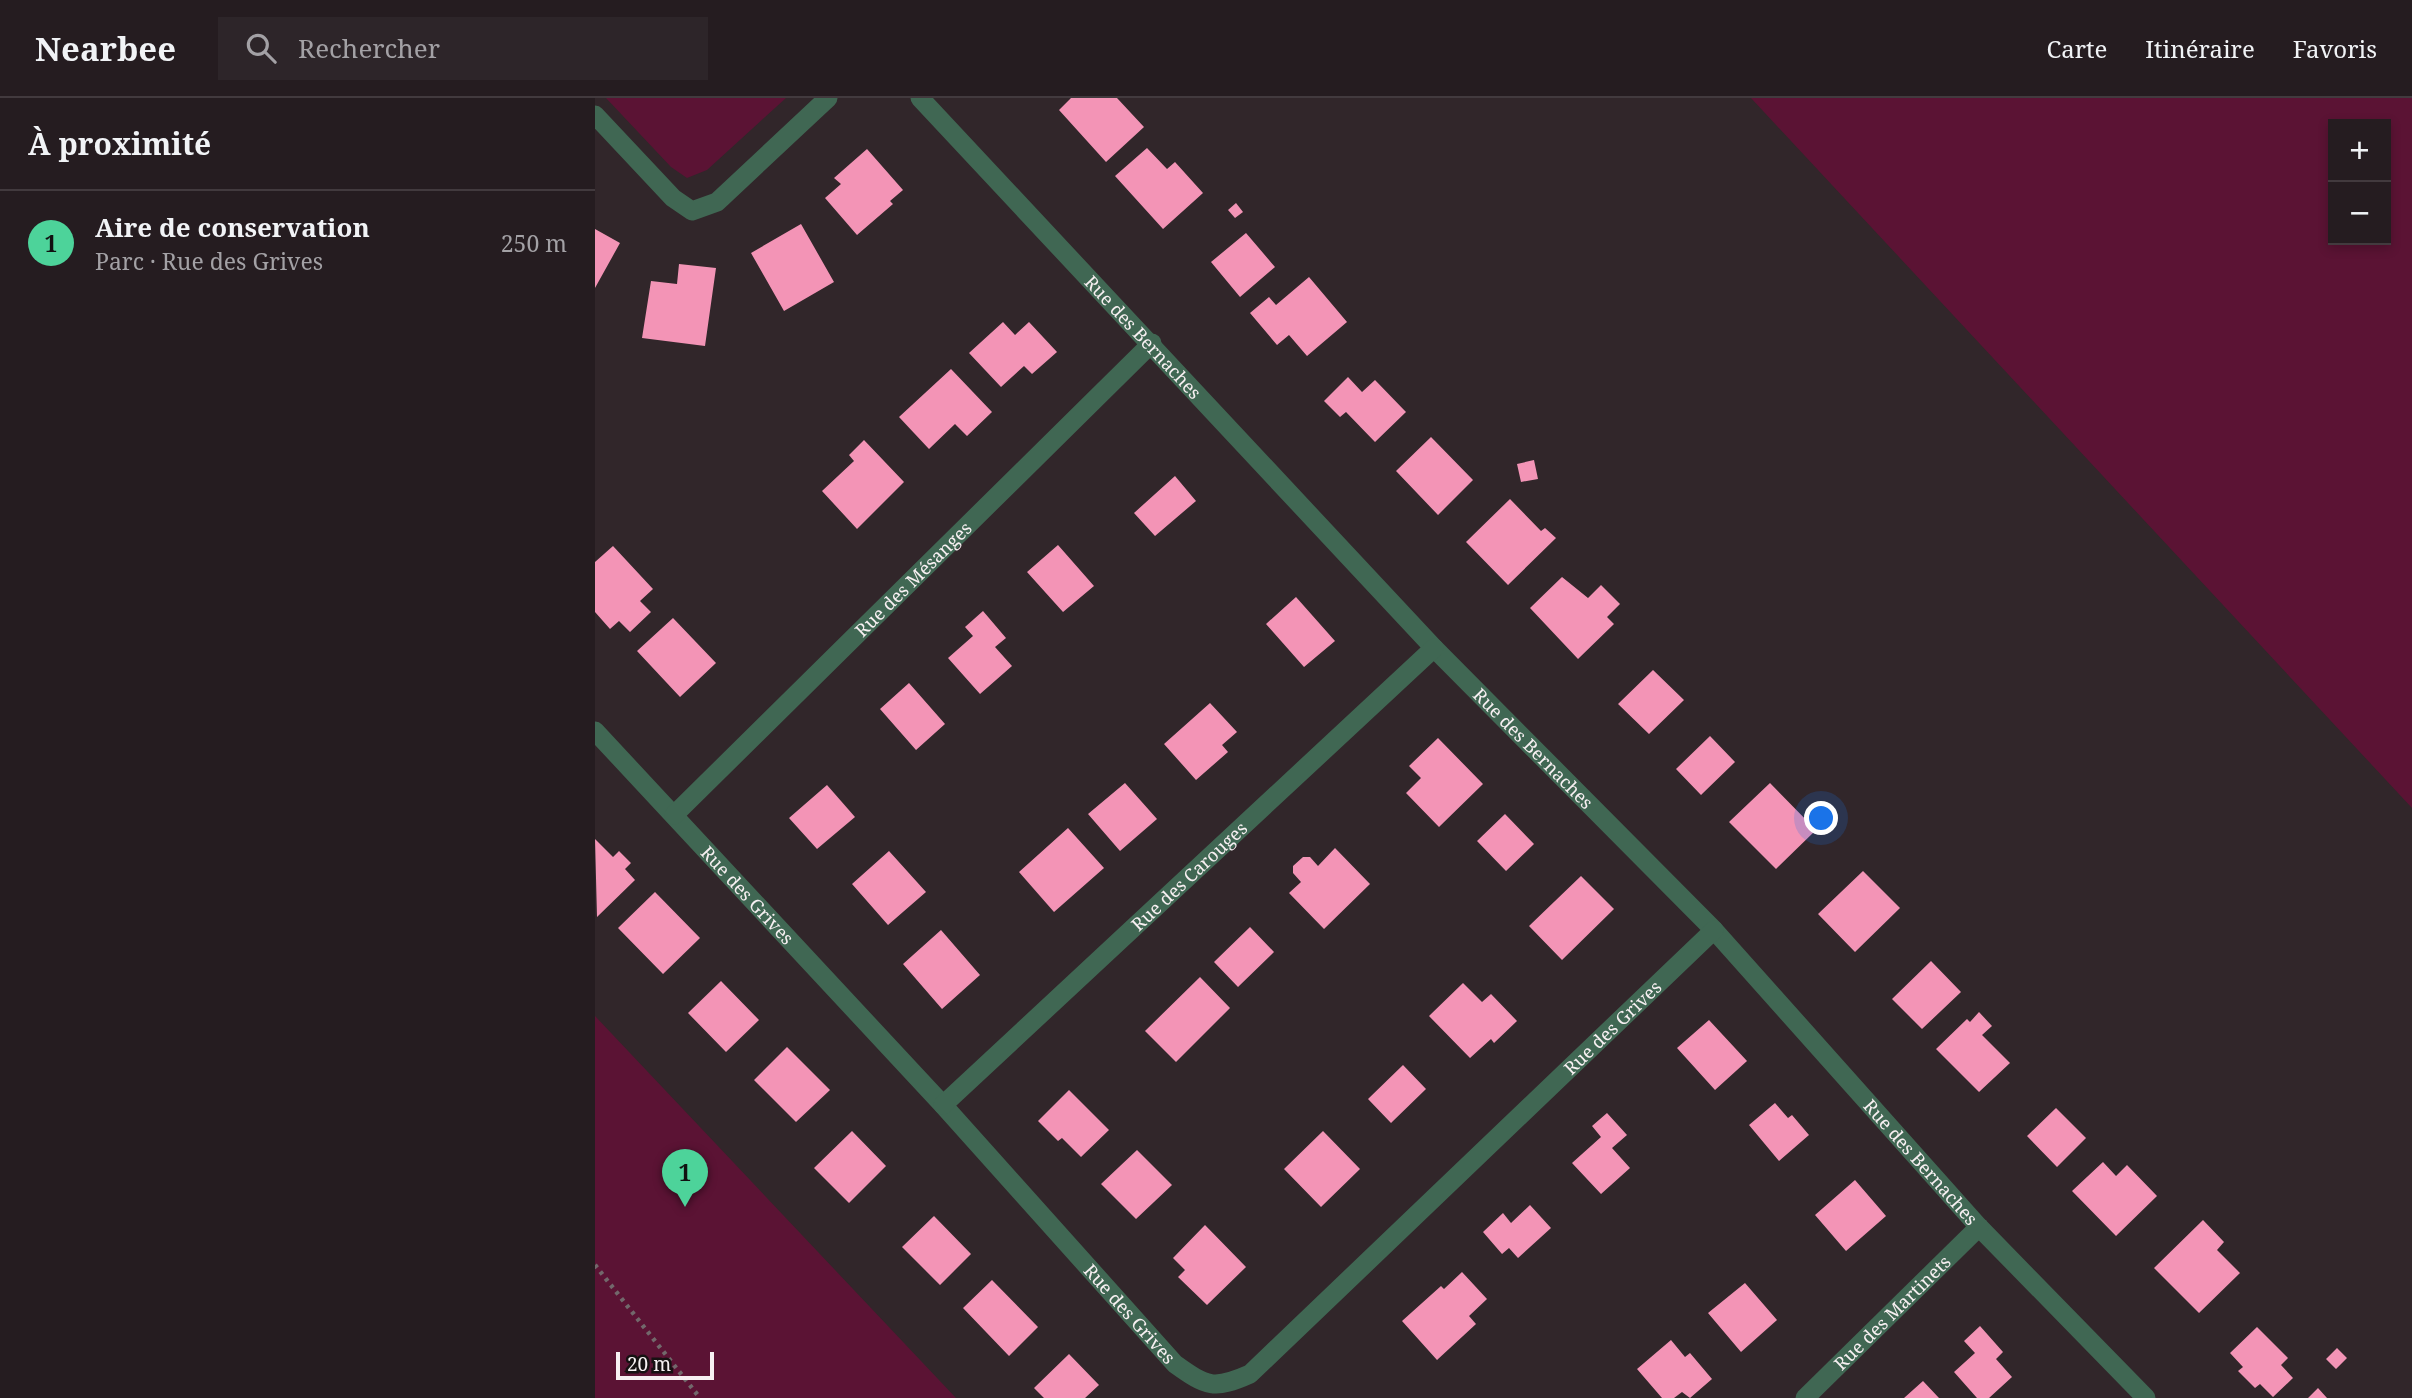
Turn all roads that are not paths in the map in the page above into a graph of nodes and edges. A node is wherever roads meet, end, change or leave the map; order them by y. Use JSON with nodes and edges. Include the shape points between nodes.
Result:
{"nodes":[{"id":1,"x":828,"y":98,"type":"edge"},
{"id":2,"x":920,"y":98,"type":"edge"},
{"id":3,"x":595,"y":115,"type":"edge"},
{"id":4,"x":1152,"y":343,"type":"junction"},
{"id":5,"x":1434,"y":648,"type":"junction"},
{"id":6,"x":595,"y":731,"type":"edge"},
{"id":7,"x":674,"y":815,"type":"junction"},
{"id":8,"x":1714,"y":930,"type":"junction"},
{"id":9,"x":943,"y":1105,"type":"junction"},
{"id":10,"x":1979,"y":1227,"type":"junction"},
{"id":11,"x":1805,"y":1398,"type":"edge"},
{"id":12,"x":2146,"y":1398,"type":"edge"}],
"edges":[{"from":1,"to":3,"type":"street","via":[[717,202],[692,211],[673,198]]},
{"from":2,"to":4,"type":"street","name":"Rue des Bernaches"},
{"from":4,"to":5,"type":"street","name":"Rue des Bernaches"},
{"from":4,"to":7,"type":"street","name":"Rue des Mésanges"},
{"from":5,"to":8,"type":"street","name":"Rue des Bernaches"},
{"from":5,"to":9,"type":"street","name":"Rue des Carouges"},
{"from":6,"to":7,"type":"street","name":"Rue des Grives"},
{"from":7,"to":9,"type":"street","name":"Rue des Grives"},
{"from":8,"to":9,"type":"street","name":"Rue des Grives","via":[[1250,1374],[1223,1386],[1198,1380],[1175,1364]]},
{"from":8,"to":10,"type":"street","name":"Rue des Bernaches"},
{"from":10,"to":11,"type":"street","name":"Rue des Martinets"},
{"from":10,"to":12,"type":"street","name":"Rue des Bernaches"}]}
